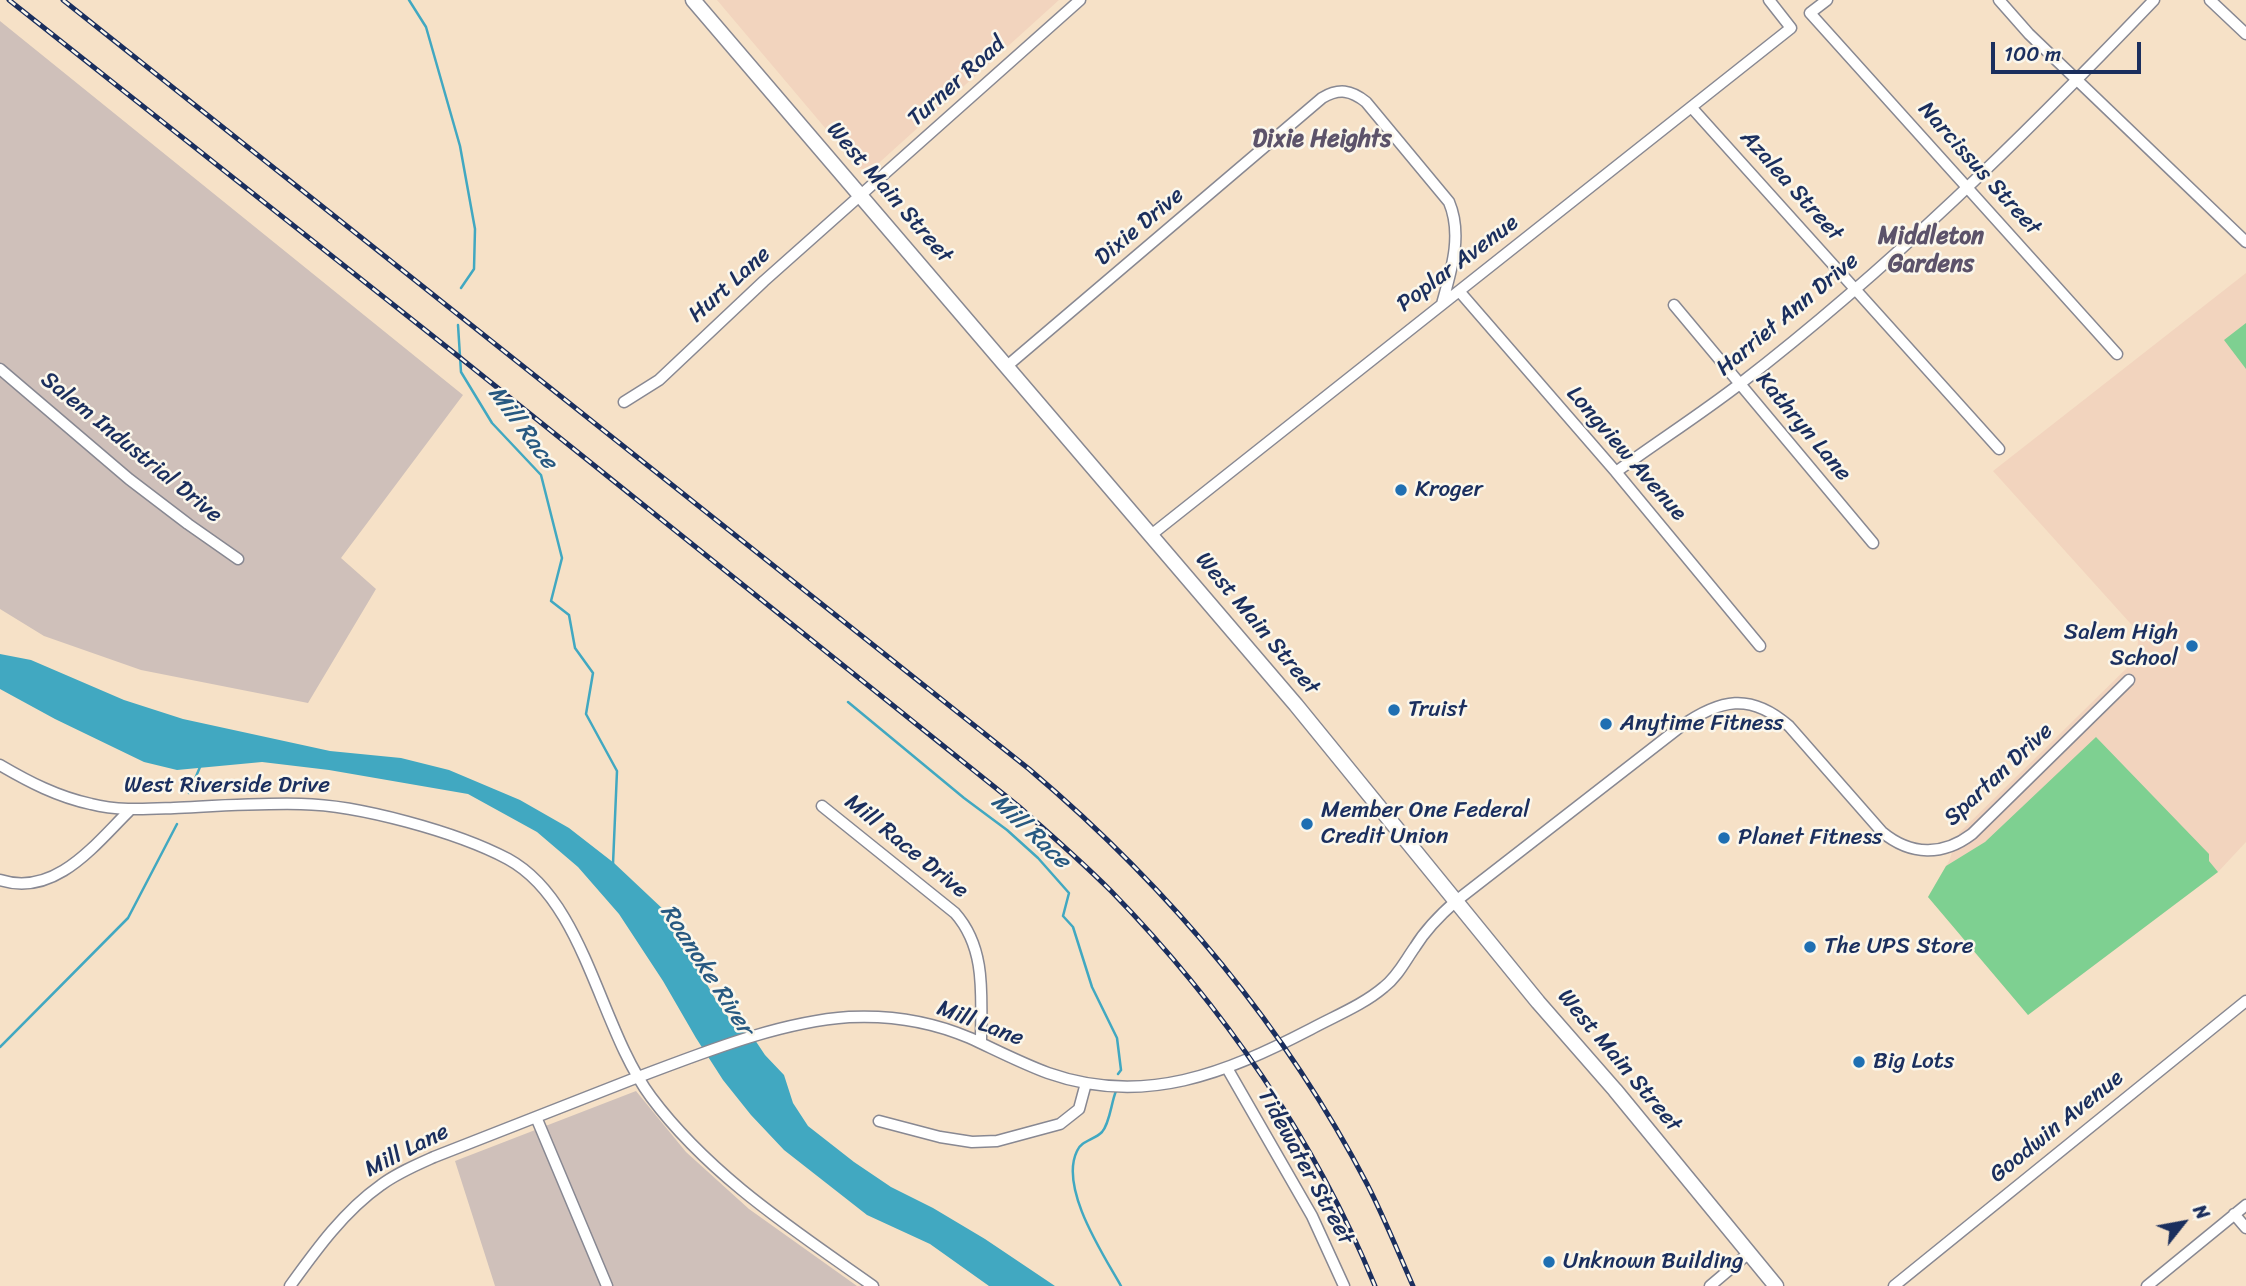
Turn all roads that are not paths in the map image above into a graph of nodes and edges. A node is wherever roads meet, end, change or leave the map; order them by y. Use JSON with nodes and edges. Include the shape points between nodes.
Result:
{"nodes":[{"id":1,"x":693,"y":0,"type":"edge"},
{"id":2,"x":1080,"y":0,"type":"edge"},
{"id":3,"x":1769,"y":0,"type":"edge"},
{"id":4,"x":1827,"y":0,"type":"edge"},
{"id":5,"x":1999,"y":0,"type":"edge"},
{"id":6,"x":2154,"y":0,"type":"edge"},
{"id":7,"x":2210,"y":0,"type":"edge"},
{"id":8,"x":2246,"y":34,"type":"edge"},
{"id":9,"x":2078,"y":80,"type":"junction"},
{"id":10,"x":1692,"y":108,"type":"junction"},
{"id":11,"x":1967,"y":187,"type":"junction"},
{"id":12,"x":862,"y":196,"type":"junction"},
{"id":13,"x":2246,"y":242,"type":"edge"},
{"id":14,"x":1855,"y":289,"type":"junction"},
{"id":15,"x":1459,"y":291,"type":"junction"},
{"id":16,"x":1442,"y":304,"type":"junction"},
{"id":17,"x":1674,"y":305,"type":"dead end"},
{"id":18,"x":2117,"y":354,"type":"dead end"},
{"id":19,"x":1007,"y":366,"type":"junction"},
{"id":20,"x":0,"y":369,"type":"edge"},
{"id":21,"x":1740,"y":384,"type":"junction"},
{"id":22,"x":624,"y":402,"type":"dead end"},
{"id":23,"x":1998,"y":449,"type":"dead end"},
{"id":24,"x":1616,"y":472,"type":"junction"},
{"id":25,"x":1151,"y":535,"type":"junction"},
{"id":26,"x":1873,"y":543,"type":"dead end"},
{"id":27,"x":238,"y":559,"type":"dead end"},
{"id":28,"x":1760,"y":646,"type":"dead end"},
{"id":29,"x":2129,"y":680,"type":"dead end"},
{"id":30,"x":0,"y":765,"type":"edge"},
{"id":31,"x":822,"y":806,"type":"dead end"},
{"id":32,"x":131,"y":809,"type":"junction"},
{"id":33,"x":0,"y":880,"type":"edge"},
{"id":34,"x":1456,"y":901,"type":"junction"},
{"id":35,"x":2244,"y":1005,"type":"edge"},
{"id":36,"x":981,"y":1043,"type":"junction"},
{"id":37,"x":1227,"y":1069,"type":"junction"},
{"id":38,"x":638,"y":1078,"type":"junction"},
{"id":39,"x":1086,"y":1083,"type":"junction"},
{"id":40,"x":536,"y":1117,"type":"junction"},
{"id":41,"x":879,"y":1121,"type":"dead end"},
{"id":42,"x":2246,"y":1205,"type":"edge"},
{"id":43,"x":2234,"y":1214,"type":"junction"},
{"id":44,"x":2246,"y":1228,"type":"edge"},
{"id":45,"x":1749,"y":1253,"type":"junction"},
{"id":46,"x":290,"y":1286,"type":"edge"},
{"id":47,"x":607,"y":1286,"type":"edge"},
{"id":48,"x":873,"y":1286,"type":"edge"},
{"id":49,"x":1344,"y":1286,"type":"edge"},
{"id":50,"x":1710,"y":1286,"type":"edge"},
{"id":51,"x":1776,"y":1286,"type":"edge"},
{"id":52,"x":1894,"y":1286,"type":"edge"},
{"id":53,"x":2147,"y":1286,"type":"edge"}],
"edges":[{"from":1,"to":12,"type":"main road","name":"West Main Street"},
{"from":2,"to":12,"type":"street","name":"Turner Road"},
{"from":3,"to":10,"type":"street","name":"Poplar Avenue","via":[[1791,27]]},
{"from":4,"to":11,"type":"street","name":"Narcissus Street","via":[[1810,13]]},
{"from":5,"to":9,"type":"street"},
{"from":6,"to":9,"type":"street","name":"Harriet Ann Drive"},
{"from":7,"to":8,"type":"street"},
{"from":9,"to":11,"type":"street","name":"Harriet Ann Drive"},
{"from":9,"to":13,"type":"street"},
{"from":10,"to":14,"type":"street","name":"Azalea Street"},
{"from":10,"to":15,"type":"street","name":"Poplar Avenue"},
{"from":11,"to":14,"type":"street","name":"Harriet Ann Drive"},
{"from":11,"to":18,"type":"street","name":"Narcissus Street"},
{"from":12,"to":19,"type":"main road","name":"West Main Street"},
{"from":12,"to":22,"type":"street","name":"Hurt Lane","via":[[659,380]]},
{"from":14,"to":21,"type":"street","name":"Harriet Ann Drive"},
{"from":14,"to":23,"type":"street","name":"Azalea Street"},
{"from":15,"to":16,"type":"street","name":"Poplar Avenue"},
{"from":15,"to":24,"type":"street","name":"Longview Avenue"},
{"from":16,"to":19,"type":"street","name":"Dixie Drive","via":[[1456,225],[1448,202],[1366,102],[1345,90],[1330,93],[1299,118]]},
{"from":16,"to":25,"type":"street","name":"Poplar Avenue"},
{"from":17,"to":21,"type":"street","name":"Kathryn Lane"},
{"from":19,"to":25,"type":"main road","name":"West Main Street"},
{"from":20,"to":27,"type":"street","name":"Salem Industrial Drive","via":[[129,479]]},
{"from":21,"to":24,"type":"street","name":"Harriet Ann Drive"},
{"from":21,"to":26,"type":"street","name":"Kathryn Lane"},
{"from":24,"to":28,"type":"street","name":"Longview Avenue"},
{"from":25,"to":34,"type":"main road","name":"West Main Street"},
{"from":29,"to":34,"type":"street","name":"Spartan Drive","via":[[1972,834],[1938,851],[1912,849],[1890,839],[1774,713],[1746,703],[1720,705],[1703,711],[1649,750]]},
{"from":30,"to":32,"type":"street","name":"West Riverside Drive","via":[[67,798]]},
{"from":31,"to":36,"type":"street","name":"Mill Race Drive","via":[[967,927],[978,954]]},
{"from":32,"to":33,"type":"street","via":[[60,874],[33,883]]},
{"from":32,"to":38,"type":"street","name":"West Riverside Drive","via":[[333,806],[409,823],[510,860],[538,881],[559,908]]},
{"from":34,"to":37,"type":"street","name":"Mill Lane","via":[[1375,994]]},
{"from":34,"to":45,"type":"main road","name":"West Main Street"},
{"from":35,"to":52,"type":"street","name":"Goodwin Avenue"},
{"from":36,"to":38,"type":"street","name":"Mill Lane","via":[[930,1025],[879,1017],[828,1020],[758,1036]]},
{"from":36,"to":39,"type":"street","name":"Mill Lane","via":[[1032,1067]]},
{"from":37,"to":39,"type":"street","name":"Mill Lane","via":[[1164,1085]]},
{"from":37,"to":49,"type":"street","name":"Tidewater Street","via":[[1312,1216]]},
{"from":38,"to":40,"type":"street","name":"Mill Lane"},
{"from":38,"to":48,"type":"street","name":"West Riverside Drive","via":[[685,1138],[740,1190]]},
{"from":39,"to":41,"type":"street","via":[[1079,1109],[1060,1124],[997,1141],[940,1137]]},
{"from":40,"to":46,"type":"street","name":"Mill Lane","via":[[434,1157],[383,1183],[349,1211]]},
{"from":40,"to":47,"type":"street"},
{"from":42,"to":43,"type":"street"},
{"from":43,"to":44,"type":"street"},
{"from":43,"to":53,"type":"street"},
{"from":45,"to":50,"type":"street"},
{"from":45,"to":51,"type":"main road","name":"West Main Street"}]}
